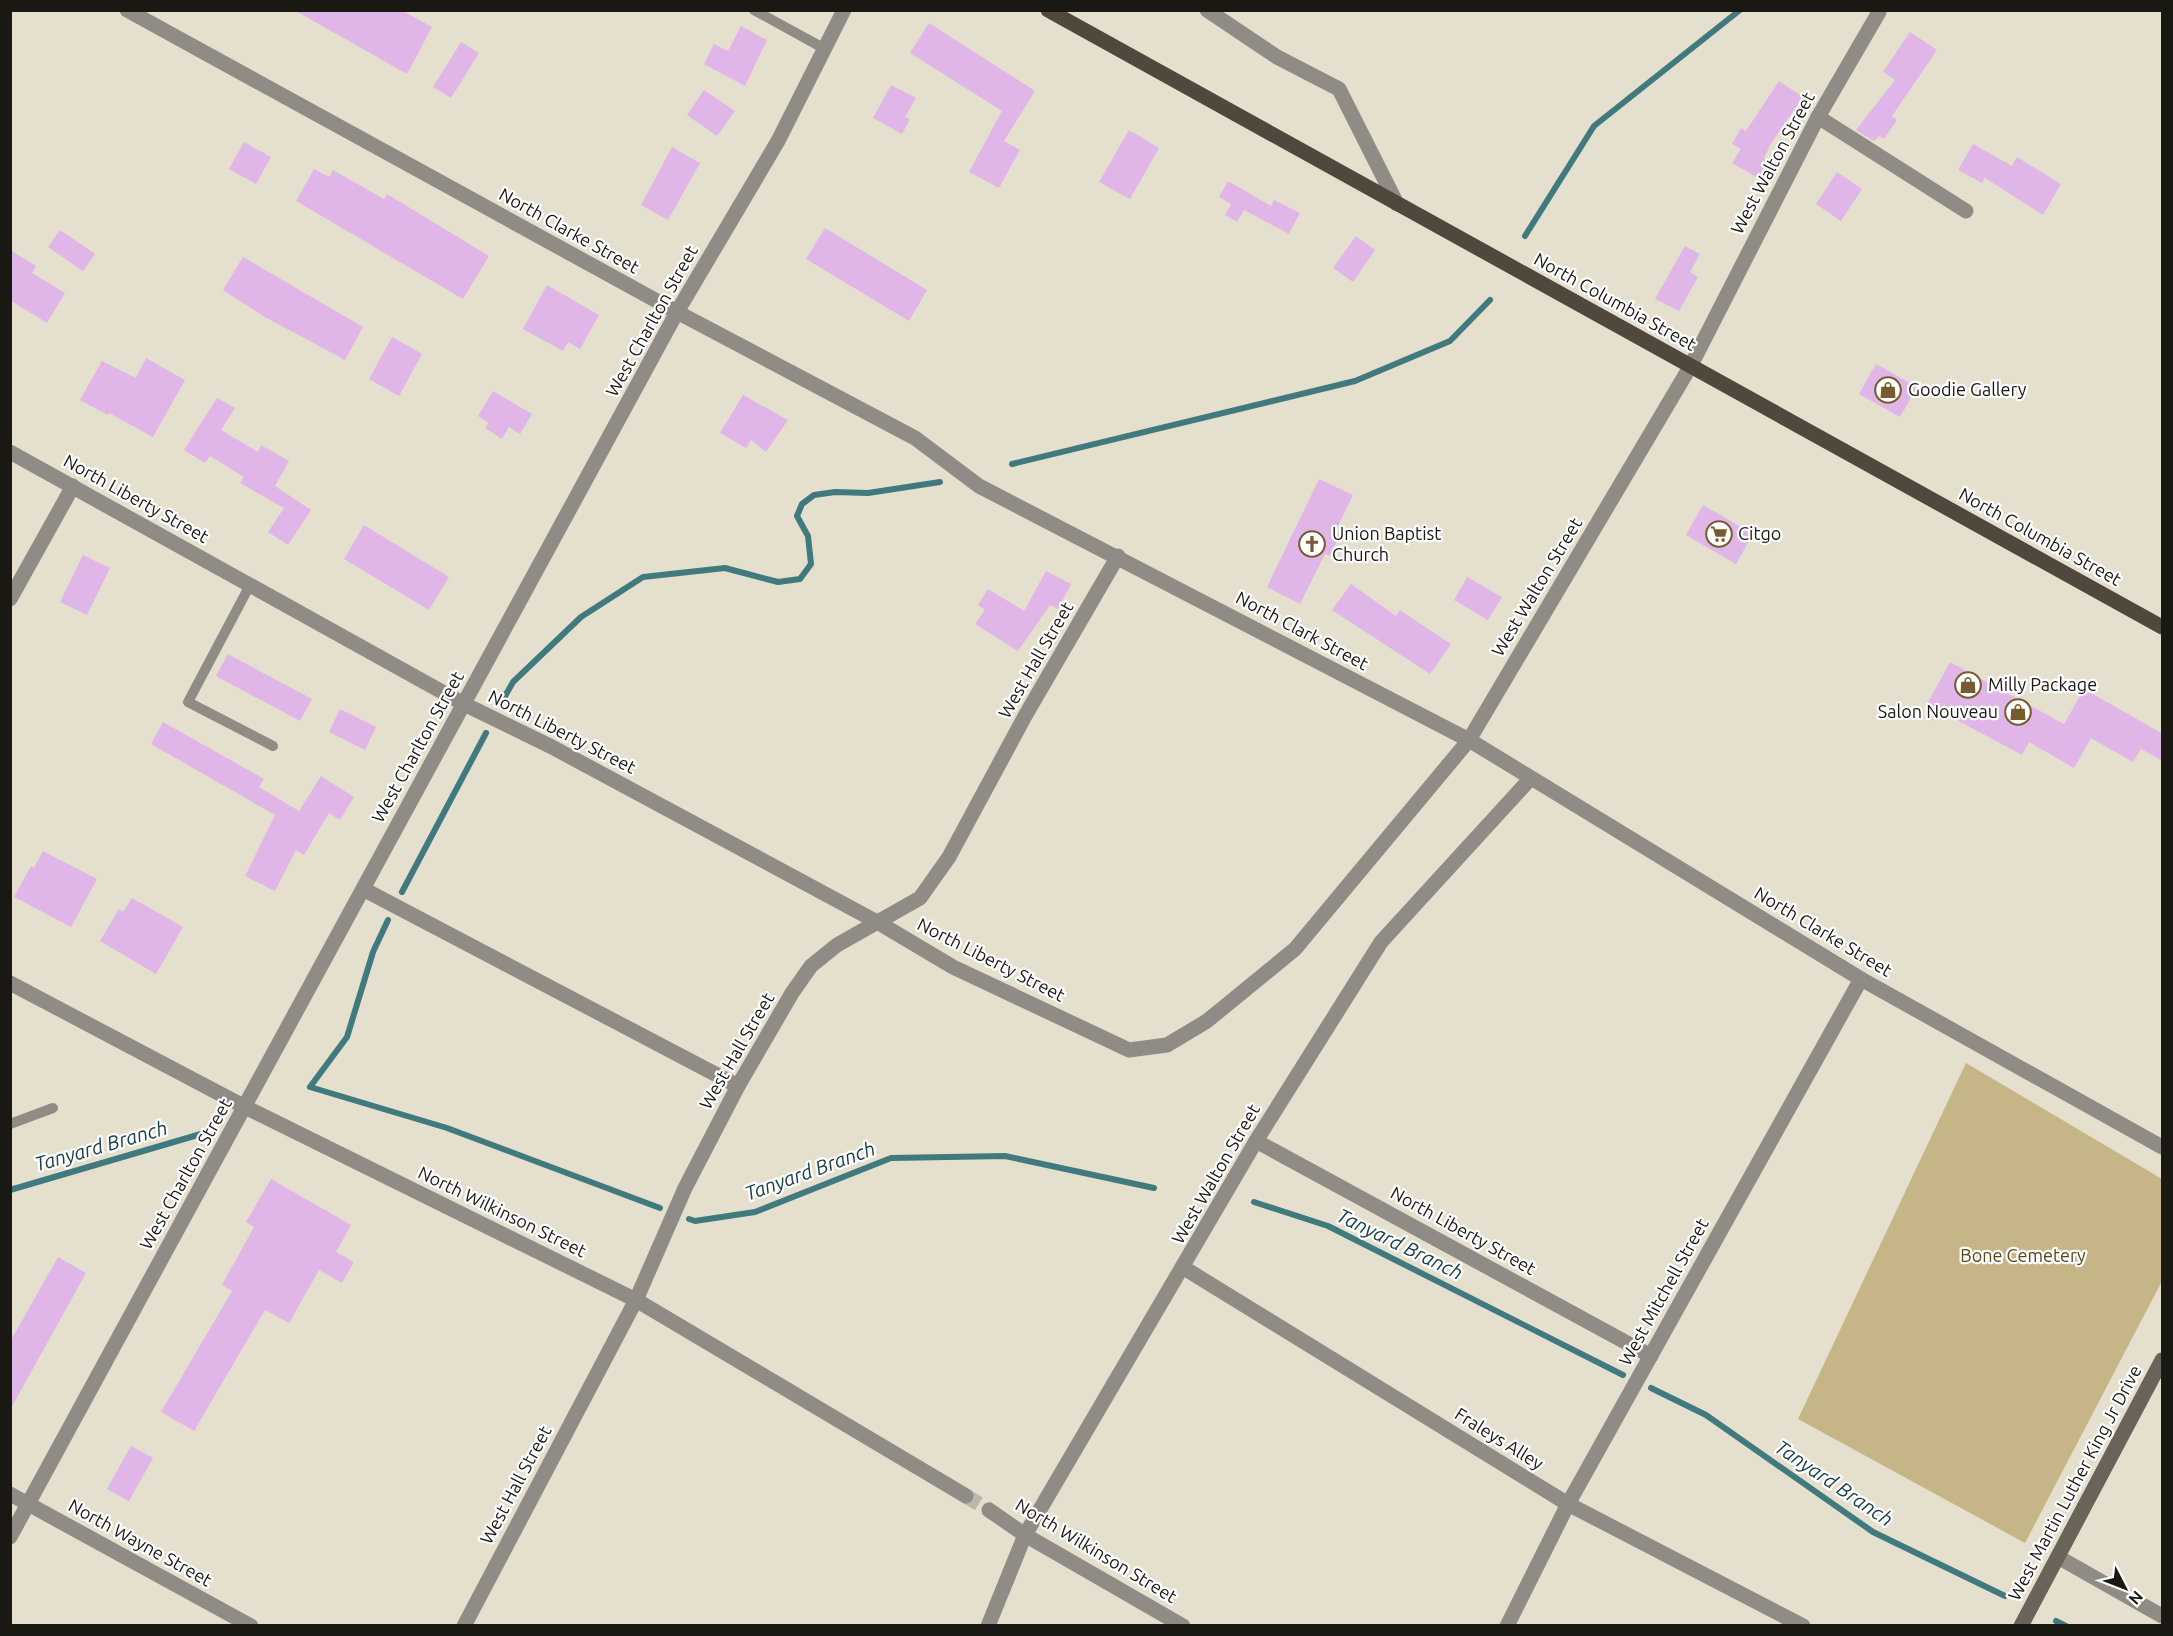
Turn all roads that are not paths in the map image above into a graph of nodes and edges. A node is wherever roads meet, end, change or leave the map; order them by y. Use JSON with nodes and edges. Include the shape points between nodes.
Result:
{"nodes":[{"id":1,"x":127,"y":10,"type":"edge"},
{"id":2,"x":754,"y":10,"type":"edge"},
{"id":3,"x":844,"y":10,"type":"edge"},
{"id":4,"x":1048,"y":10,"type":"edge"},
{"id":5,"x":1207,"y":10,"type":"edge"},
{"id":6,"x":1879,"y":12,"type":"dead end"},
{"id":7,"x":825,"y":49,"type":"junction"},
{"id":8,"x":1818,"y":117,"type":"junction"},
{"id":9,"x":1397,"y":204,"type":"junction"},
{"id":10,"x":1965,"y":211,"type":"dead end"},
{"id":11,"x":677,"y":312,"type":"junction"},
{"id":12,"x":1690,"y":367,"type":"junction"},
{"id":13,"x":10,"y":452,"type":"edge"},
{"id":14,"x":73,"y":486,"type":"junction"},
{"id":15,"x":1118,"y":556,"type":"junction"},
{"id":16,"x":249,"y":585,"type":"junction"},
{"id":17,"x":10,"y":599,"type":"edge"},
{"id":18,"x":2163,"y":627,"type":"edge"},
{"id":19,"x":464,"y":704,"type":"junction"},
{"id":20,"x":1469,"y":740,"type":"junction"},
{"id":21,"x":273,"y":746,"type":"dead end"},
{"id":22,"x":1531,"y":778,"type":"junction"},
{"id":23,"x":363,"y":890,"type":"junction"},
{"id":24,"x":879,"y":923,"type":"junction"},
{"id":25,"x":1861,"y":979,"type":"junction"},
{"id":26,"x":10,"y":983,"type":"edge"},
{"id":27,"x":1100,"y":1037,"type":"joint"},
{"id":28,"x":738,"y":1086,"type":"junction"},
{"id":29,"x":245,"y":1107,"type":"junction"},
{"id":30,"x":53,"y":1108,"type":"dead end"},
{"id":31,"x":10,"y":1124,"type":"edge"},
{"id":32,"x":1256,"y":1141,"type":"junction"},
{"id":33,"x":2163,"y":1148,"type":"edge"},
{"id":34,"x":1184,"y":1268,"type":"junction"},
{"id":35,"x":636,"y":1300,"type":"junction"},
{"id":36,"x":1651,"y":1356,"type":"junction"},
{"id":37,"x":2163,"y":1360,"type":"edge"},
{"id":38,"x":10,"y":1494,"type":"edge"},
{"id":39,"x":966,"y":1496,"type":"tunnel mouth"},
{"id":40,"x":28,"y":1504,"type":"junction"},
{"id":41,"x":1568,"y":1504,"type":"junction"},
{"id":42,"x":989,"y":1510,"type":"tunnel mouth"},
{"id":43,"x":1025,"y":1535,"type":"junction"},
{"id":44,"x":10,"y":1537,"type":"edge"},
{"id":45,"x":2058,"y":1557,"type":"junction"},
{"id":46,"x":2163,"y":1616,"type":"edge"},
{"id":47,"x":250,"y":1626,"type":"edge"},
{"id":48,"x":464,"y":1626,"type":"edge"},
{"id":49,"x":988,"y":1626,"type":"edge"},
{"id":50,"x":1183,"y":1626,"type":"edge"},
{"id":51,"x":1507,"y":1626,"type":"edge"},
{"id":52,"x":1803,"y":1626,"type":"edge"},
{"id":53,"x":2021,"y":1626,"type":"edge"}],
"edges":[{"from":1,"to":11,"type":"street","name":"North Clarke Street"},
{"from":2,"to":7,"type":"lane"},
{"from":3,"to":7,"type":"street","name":"West Charlton Street"},
{"from":4,"to":9,"type":"main road","name":"North Columbia Street"},
{"from":5,"to":9,"type":"street","via":[[1277,57],[1339,89]]},
{"from":6,"to":8,"type":"street","name":"West Walton Street"},
{"from":7,"to":11,"type":"street","name":"West Charlton Street","via":[[778,141]]},
{"from":8,"to":10,"type":"street"},
{"from":8,"to":12,"type":"street","name":"West Walton Street"},
{"from":9,"to":12,"type":"main road","name":"North Columbia Street"},
{"from":11,"to":15,"type":"street","name":"North Clarke Street","via":[[915,438],[980,486]]},
{"from":11,"to":19,"type":"street","name":"West Charlton Street"},
{"from":12,"to":18,"type":"main road","name":"North Columbia Street"},
{"from":12,"to":20,"type":"street","name":"West Walton Street"},
{"from":13,"to":14,"type":"street","name":"North Liberty Street"},
{"from":14,"to":16,"type":"street","name":"North Liberty Street"},
{"from":14,"to":17,"type":"street"},
{"from":15,"to":20,"type":"street","name":"North Clark Street"},
{"from":15,"to":24,"type":"street","name":"West Hall Street","via":[[949,857],[920,898]]},
{"from":16,"to":19,"type":"street","name":"North Liberty Street"},
{"from":16,"to":21,"type":"lane","via":[[188,702]]},
{"from":19,"to":23,"type":"street","name":"West Charlton Street"},
{"from":19,"to":24,"type":"street","name":"North Liberty Street","via":[[552,747]]},
{"from":20,"to":22,"type":"street","name":"North Clarke Street"},
{"from":20,"to":27,"type":"street","name":"West Walton Street","via":[[1295,949],[1207,1021],[1167,1045],[1129,1050]]},
{"from":22,"to":25,"type":"street","name":"North Clarke Street"},
{"from":22,"to":32,"type":"street","name":"West Walton Street","via":[[1381,942]]},
{"from":23,"to":28,"type":"street"},
{"from":23,"to":29,"type":"street","name":"West Charlton Street"},
{"from":24,"to":27,"type":"street","name":"North Liberty Street","via":[[953,967]]},
{"from":24,"to":28,"type":"street","name":"West Hall Street","via":[[837,945],[811,966]]},
{"from":25,"to":33,"type":"street","name":"North Clarke Street"},
{"from":25,"to":36,"type":"street","name":"West Mitchell Street"},
{"from":26,"to":29,"type":"street","name":"North Wilkinson Street"},
{"from":28,"to":35,"type":"street","name":"West Hall Street","via":[[685,1188]]},
{"from":29,"to":35,"type":"street","name":"North Wilkinson Street"},
{"from":29,"to":40,"type":"street","name":"West Charlton Street"},
{"from":30,"to":31,"type":"lane"},
{"from":32,"to":34,"type":"street","name":"West Walton Street"},
{"from":32,"to":36,"type":"street","name":"North Liberty Street"},
{"from":34,"to":41,"type":"street","name":"Fraleys Alley"},
{"from":34,"to":43,"type":"street","name":"West Walton Street"},
{"from":35,"to":39,"type":"street","name":"North Wilkinson Street"},
{"from":35,"to":48,"type":"street","name":"West Hall Street"},
{"from":36,"to":41,"type":"street","name":"West Mitchell Street"},
{"from":37,"to":45,"type":"main road","name":"West Martin Luther King Jr Drive"},
{"from":38,"to":40,"type":"street","name":"North Wayne Street"},
{"from":40,"to":44,"type":"street","name":"West Charlton Street"},
{"from":40,"to":47,"type":"street","name":"North Wayne Street"},
{"from":41,"to":51,"type":"street","name":"West Mitchell Street"},
{"from":41,"to":52,"type":"street","name":"Fraleys Alley"},
{"from":42,"to":43,"type":"street","name":"North Wilkinson Street"},
{"from":43,"to":49,"type":"street","name":"West Walton Street"},
{"from":43,"to":50,"type":"street","name":"North Wilkinson Street"},
{"from":45,"to":46,"type":"street"},
{"from":45,"to":53,"type":"main road","name":"West Martin Luther King Jr Drive"}]}
